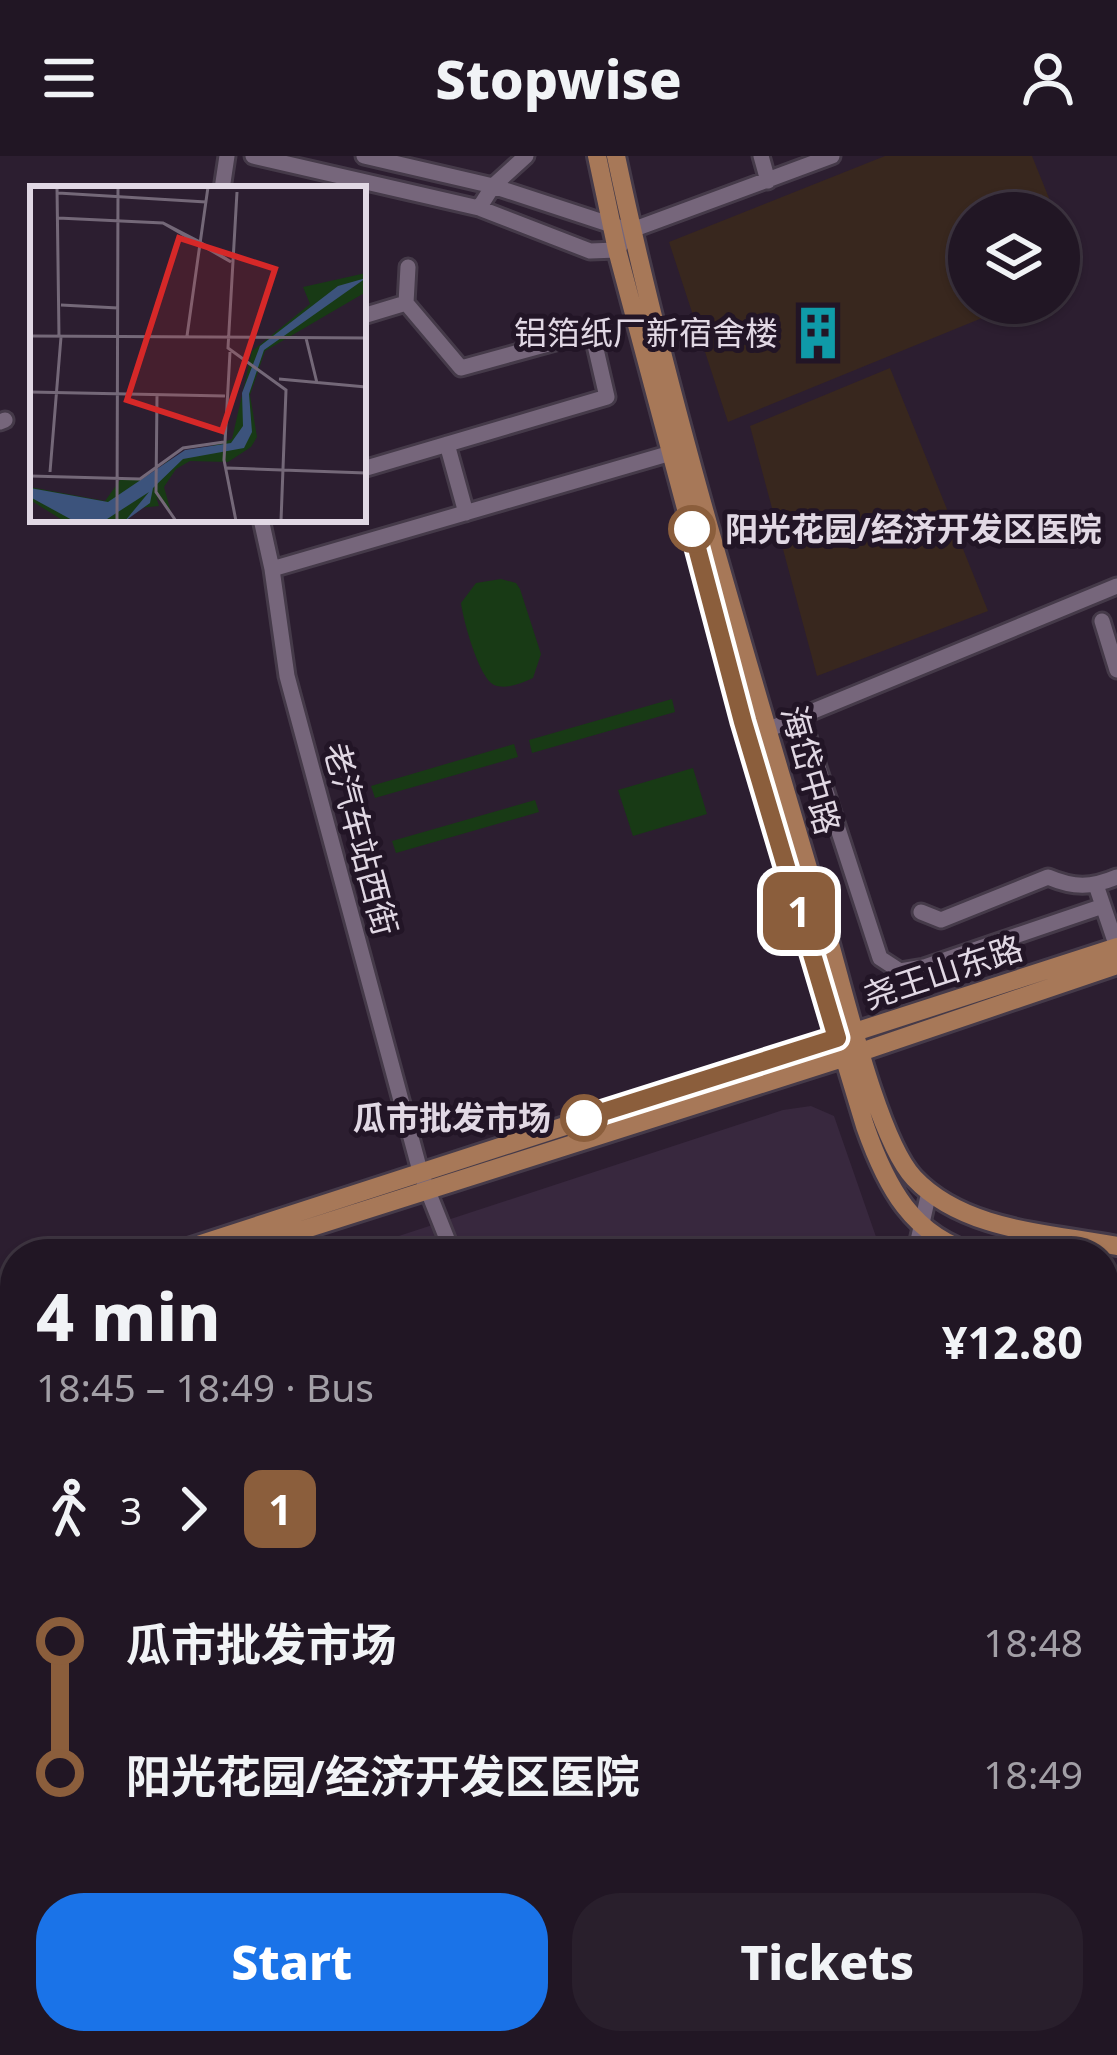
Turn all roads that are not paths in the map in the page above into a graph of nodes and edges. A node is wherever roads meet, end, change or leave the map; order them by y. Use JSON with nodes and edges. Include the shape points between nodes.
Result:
{"nodes":[{"id":1,"x":227,"y":156,"type":"edge"},
{"id":2,"x":253,"y":156,"type":"edge"},
{"id":3,"x":364,"y":156,"type":"edge"},
{"id":4,"x":526,"y":156,"type":"edge"},
{"id":5,"x":597,"y":156,"type":"edge"},
{"id":6,"x":616,"y":156,"type":"edge"},
{"id":7,"x":760,"y":156,"type":"edge"},
{"id":8,"x":832,"y":156,"type":"edge"},
{"id":9,"x":768,"y":181,"type":"junction"},
{"id":10,"x":222,"y":186,"type":"edge"},
{"id":11,"x":493,"y":186,"type":"junction"},
{"id":12,"x":479,"y":208,"type":"junction"},
{"id":13,"x":610,"y":225,"type":"junction"},
{"id":14,"x":632,"y":230,"type":"junction"},
{"id":15,"x":616,"y":250,"type":"junction"},
{"id":16,"x":408,"y":267,"type":"dead end"},
{"id":17,"x":406,"y":303,"type":"junction"},
{"id":18,"x":366,"y":315,"type":"edge"},
{"id":19,"x":447,"y":444,"type":"junction"},
{"id":20,"x":671,"y":453,"type":"junction"},
{"id":21,"x":366,"y":468,"type":"edge"},
{"id":22,"x":466,"y":513,"type":"junction"},
{"id":23,"x":262,"y":522,"type":"edge"},
{"id":24,"x":272,"y":569,"type":"junction"},
{"id":25,"x":1117,"y":586,"type":"edge"},
{"id":26,"x":1102,"y":621,"type":"dead end"},
{"id":27,"x":1117,"y":670,"type":"edge"},
{"id":28,"x":802,"y":718,"type":"junction"},
{"id":29,"x":769,"y":732,"type":"junction"},
{"id":30,"x":748,"y":738,"type":"junction"},
{"id":31,"x":1117,"y":877,"type":"edge"},
{"id":32,"x":1096,"y":886,"type":"junction"},
{"id":33,"x":1103,"y":906,"type":"junction"},
{"id":34,"x":921,"y":912,"type":"dead end"},
{"id":35,"x":1117,"y":947,"type":"edge"},
{"id":36,"x":1117,"y":965,"type":"edge"},
{"id":37,"x":852,"y":1040,"type":"junction"},
{"id":38,"x":843,"y":1058,"type":"junction"},
{"id":39,"x":422,"y":1180,"type":"junction"},
{"id":40,"x":929,"y":1192,"type":"junction"},
{"id":41,"x":919,"y":1224,"type":"junction"},
{"id":42,"x":221,"y":1239,"type":"edge"},
{"id":43,"x":267,"y":1239,"type":"edge"},
{"id":44,"x":447,"y":1239,"type":"edge"},
{"id":45,"x":917,"y":1239,"type":"edge"},
{"id":46,"x":938,"y":1239,"type":"edge"},
{"id":47,"x":1080,"y":1239,"type":"edge"}],
"edges":[{"from":1,"to":10,"type":"street"},
{"from":2,"to":12,"type":"street"},
{"from":3,"to":11,"type":"street"},
{"from":4,"to":11,"type":"street"},
{"from":5,"to":13,"type":"main road","name":"海岱中路"},
{"from":6,"to":14,"type":"main road","name":"海岱中路"},
{"from":7,"to":9,"type":"street"},
{"from":8,"to":9,"type":"street"},
{"from":9,"to":14,"type":"street"},
{"from":11,"to":12,"type":"street"},
{"from":11,"to":13,"type":"street"},
{"from":12,"to":15,"type":"street","via":[[590,251]]},
{"from":13,"to":14,"type":"street"},
{"from":13,"to":15,"type":"main road","name":"海岱中路"},
{"from":14,"to":15,"type":"street"},
{"from":14,"to":29,"type":"main road","name":"海岱中路"},
{"from":15,"to":20,"type":"main road","name":"海岱中路"},
{"from":16,"to":17,"type":"street"},
{"from":17,"to":18,"type":"street"},
{"from":17,"to":19,"type":"street","via":[[460,368],[592,332],[607,397]]},
{"from":19,"to":21,"type":"street"},
{"from":19,"to":22,"type":"street"},
{"from":20,"to":22,"type":"street"},
{"from":20,"to":30,"type":"main road","name":"海岱中路"},
{"from":22,"to":24,"type":"street"},
{"from":23,"to":24,"type":"street","name":"老汽车站西街"},
{"from":24,"to":39,"type":"street","name":"老汽车站西街","via":[[287,676]]},
{"from":25,"to":28,"type":"street"},
{"from":26,"to":27,"type":"street"},
{"from":28,"to":29,"type":"street"},
{"from":28,"to":33,"type":"street","via":[[880,958],[900,971]]},
{"from":29,"to":30,"type":"street"},
{"from":29,"to":37,"type":"main road","name":"海岱中路"},
{"from":30,"to":37,"type":"main road","name":"海岱中路"},
{"from":31,"to":32,"type":"street"},
{"from":32,"to":33,"type":"street"},
{"from":32,"to":34,"type":"street","via":[[1048,877],[941,920]]},
{"from":33,"to":35,"type":"street"},
{"from":35,"to":37,"type":"main road","name":"尧王山东路"},
{"from":36,"to":37,"type":"main road","name":"尧王山东路"},
{"from":37,"to":38,"type":"main road","name":"尧王山东路"},
{"from":37,"to":39,"type":"main road","name":"尧王山东路"},
{"from":37,"to":40,"type":"main road","name":"海岱中路","via":[[897,1152]]},
{"from":38,"to":39,"type":"main road","name":"尧王山东路"},
{"from":38,"to":41,"type":"main road","via":[[884,1177]]},
{"from":39,"to":42,"type":"main road","name":"尧王山东路"},
{"from":39,"to":43,"type":"main road","name":"尧王山东路"},
{"from":39,"to":44,"type":"street","name":"老汽车站西街"},
{"from":40,"to":41,"type":"street"},
{"from":40,"to":47,"type":"main road","name":"海岱中路","via":[[962,1213]]},
{"from":41,"to":45,"type":"street"},
{"from":41,"to":46,"type":"main road"}]}
